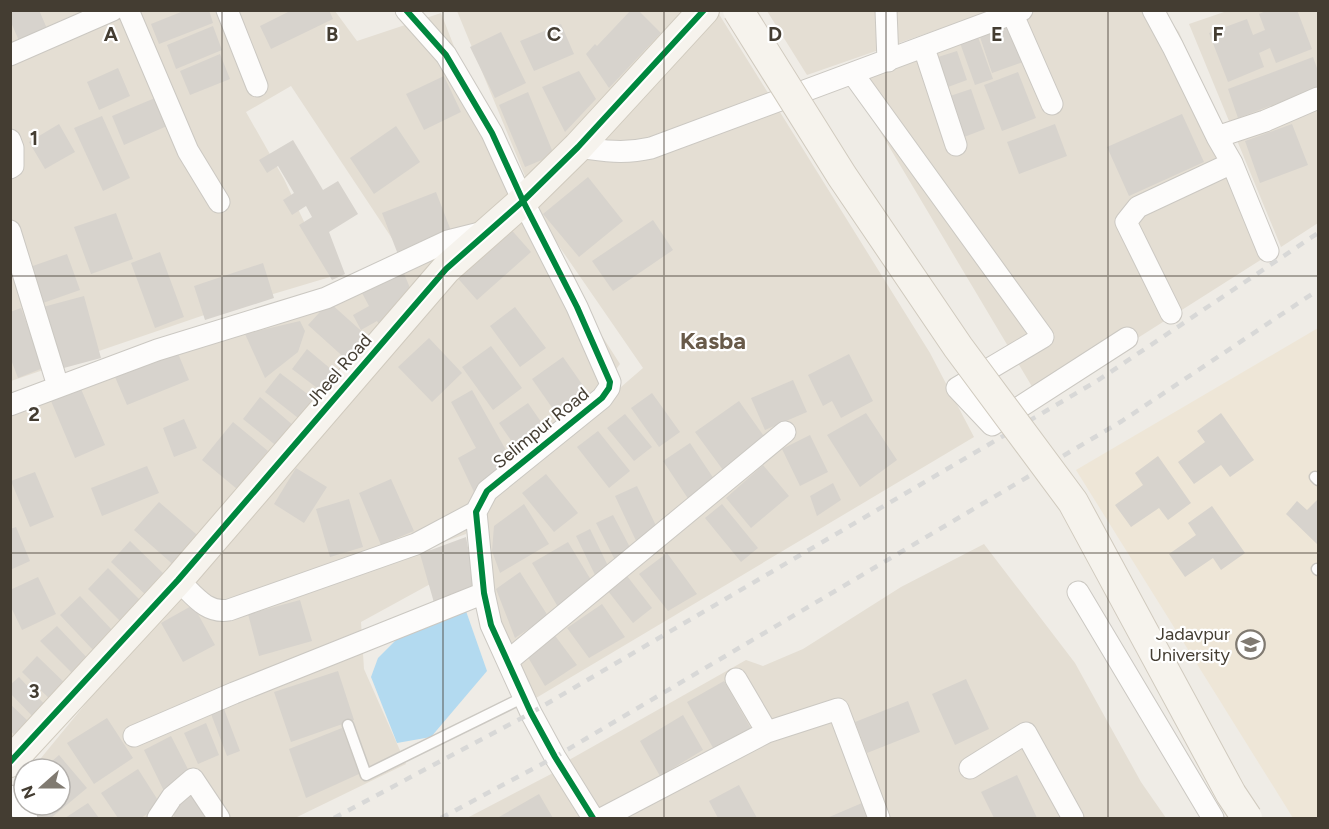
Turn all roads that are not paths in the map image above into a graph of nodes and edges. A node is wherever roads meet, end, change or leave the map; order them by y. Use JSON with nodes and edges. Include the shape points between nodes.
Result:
{"nodes":[{"id":1,"x":113,"y":10,"type":"edge"},
{"id":2,"x":128,"y":10,"type":"edge"},
{"id":3,"x":227,"y":10,"type":"edge"},
{"id":4,"x":406,"y":10,"type":"edge"},
{"id":5,"x":704,"y":10,"type":"edge"},
{"id":6,"x":738,"y":10,"type":"edge"},
{"id":7,"x":886,"y":10,"type":"edge"},
{"id":8,"x":1153,"y":10,"type":"edge"},
{"id":9,"x":1018,"y":13,"type":"edge"},
{"id":10,"x":924,"y":48,"type":"junction"},
{"id":11,"x":10,"y":54,"type":"edge"},
{"id":12,"x":888,"y":61,"type":"junction"},
{"id":13,"x":853,"y":74,"type":"junction"},
{"id":14,"x":257,"y":86,"type":"dead end"},
{"id":15,"x":1318,"y":98,"type":"edge"},
{"id":16,"x":1052,"y":104,"type":"dead end"},
{"id":17,"x":1217,"y":137,"type":"junction"},
{"id":18,"x":10,"y":140,"type":"edge"},
{"id":19,"x":956,"y":145,"type":"dead end"},
{"id":20,"x":578,"y":147,"type":"junction"},
{"id":21,"x":1232,"y":163,"type":"junction"},
{"id":22,"x":10,"y":168,"type":"edge"},
{"id":23,"x":523,"y":201,"type":"junction"},
{"id":24,"x":219,"y":202,"type":"dead end"},
{"id":25,"x":10,"y":231,"type":"edge"},
{"id":26,"x":487,"y":231,"type":"junction"},
{"id":27,"x":1268,"y":251,"type":"dead end"},
{"id":28,"x":1171,"y":313,"type":"dead end"},
{"id":29,"x":1127,"y":338,"type":"dead end"},
{"id":30,"x":58,"y":386,"type":"junction"},
{"id":31,"x":10,"y":405,"type":"edge"},
{"id":32,"x":785,"y":432,"type":"dead end"},
{"id":33,"x":476,"y":512,"type":"junction"},
{"id":34,"x":178,"y":580,"type":"junction"},
{"id":35,"x":1078,"y":592,"type":"dead end"},
{"id":36,"x":484,"y":593,"type":"junction"},
{"id":37,"x":509,"y":660,"type":"junction"},
{"id":38,"x":736,"y":679,"type":"dead end"},
{"id":39,"x":524,"y":696,"type":"junction"},
{"id":40,"x":348,"y":725,"type":"dead end"},
{"id":41,"x":767,"y":732,"type":"junction"},
{"id":42,"x":134,"y":736,"type":"dead end"},
{"id":43,"x":10,"y":762,"type":"edge"},
{"id":44,"x":970,"y":768,"type":"dead end"},
{"id":45,"x":10,"y":796,"type":"edge"},
{"id":46,"x":27,"y":819,"type":"edge"},
{"id":47,"x":158,"y":819,"type":"edge"},
{"id":48,"x":219,"y":819,"type":"edge"},
{"id":49,"x":593,"y":819,"type":"edge"},
{"id":50,"x":603,"y":819,"type":"edge"},
{"id":51,"x":879,"y":819,"type":"edge"},
{"id":52,"x":1073,"y":819,"type":"edge"},
{"id":53,"x":1213,"y":819,"type":"edge"},
{"id":54,"x":1247,"y":819,"type":"edge"}],
"edges":[{"from":1,"to":11,"type":"street"},
{"from":2,"to":24,"type":"street","via":[[188,150]]},
{"from":3,"to":14,"type":"street"},
{"from":4,"to":23,"type":"street","name":"Selimpur Road","via":[[446,55],[492,133]]},
{"from":5,"to":20,"type":"street","name":"Jheel Road"},
{"from":6,"to":54,"type":"street","bridge":true,"via":[[842,176],[957,347],[1073,502]]},
{"from":7,"to":12,"type":"street"},
{"from":8,"to":17,"type":"street"},
{"from":9,"to":10,"type":"street"},
{"from":9,"to":16,"type":"street"},
{"from":10,"to":12,"type":"street"},
{"from":10,"to":19,"type":"street"},
{"from":12,"to":13,"type":"street"},
{"from":13,"to":20,"type":"street","via":[[651,148],[618,153]]},
{"from":13,"to":29,"type":"street","via":[[1043,337],[957,388],[992,424]]},
{"from":15,"to":17,"type":"street"},
{"from":17,"to":21,"type":"street"},
{"from":18,"to":22,"type":"street","via":[[14,148]]},
{"from":20,"to":23,"type":"street","name":"Jheel Road"},
{"from":21,"to":27,"type":"street"},
{"from":21,"to":28,"type":"street","via":[[1138,207],[1126,222]]},
{"from":23,"to":26,"type":"street","name":"Jheel Road"},
{"from":23,"to":33,"type":"street","name":"Selimpur Road","via":[[610,382],[602,398],[487,490]]},
{"from":25,"to":30,"type":"street"},
{"from":26,"to":30,"type":"street","via":[[448,241],[326,298],[157,350]]},
{"from":26,"to":34,"type":"street","name":"Jheel Road","via":[[446,269]]},
{"from":30,"to":31,"type":"street"},
{"from":32,"to":37,"type":"street"},
{"from":33,"to":34,"type":"street","via":[[416,544],[229,610],[210,609]]},
{"from":33,"to":36,"type":"street"},
{"from":34,"to":43,"type":"street","name":"Jheel Road"},
{"from":35,"to":53,"type":"street"},
{"from":36,"to":37,"type":"street","via":[[491,625]]},
{"from":36,"to":42,"type":"street"},
{"from":37,"to":39,"type":"street"},
{"from":38,"to":41,"type":"street"},
{"from":39,"to":40,"type":"lane","via":[[366,775]]},
{"from":39,"to":49,"type":"street"},
{"from":41,"to":50,"type":"street"},
{"from":41,"to":51,"type":"street","via":[[838,709]]},
{"from":44,"to":52,"type":"street","via":[[1026,733]]},
{"from":45,"to":46,"type":"street"},
{"from":47,"to":48,"type":"street","via":[[172,797],[193,779]]}]}
